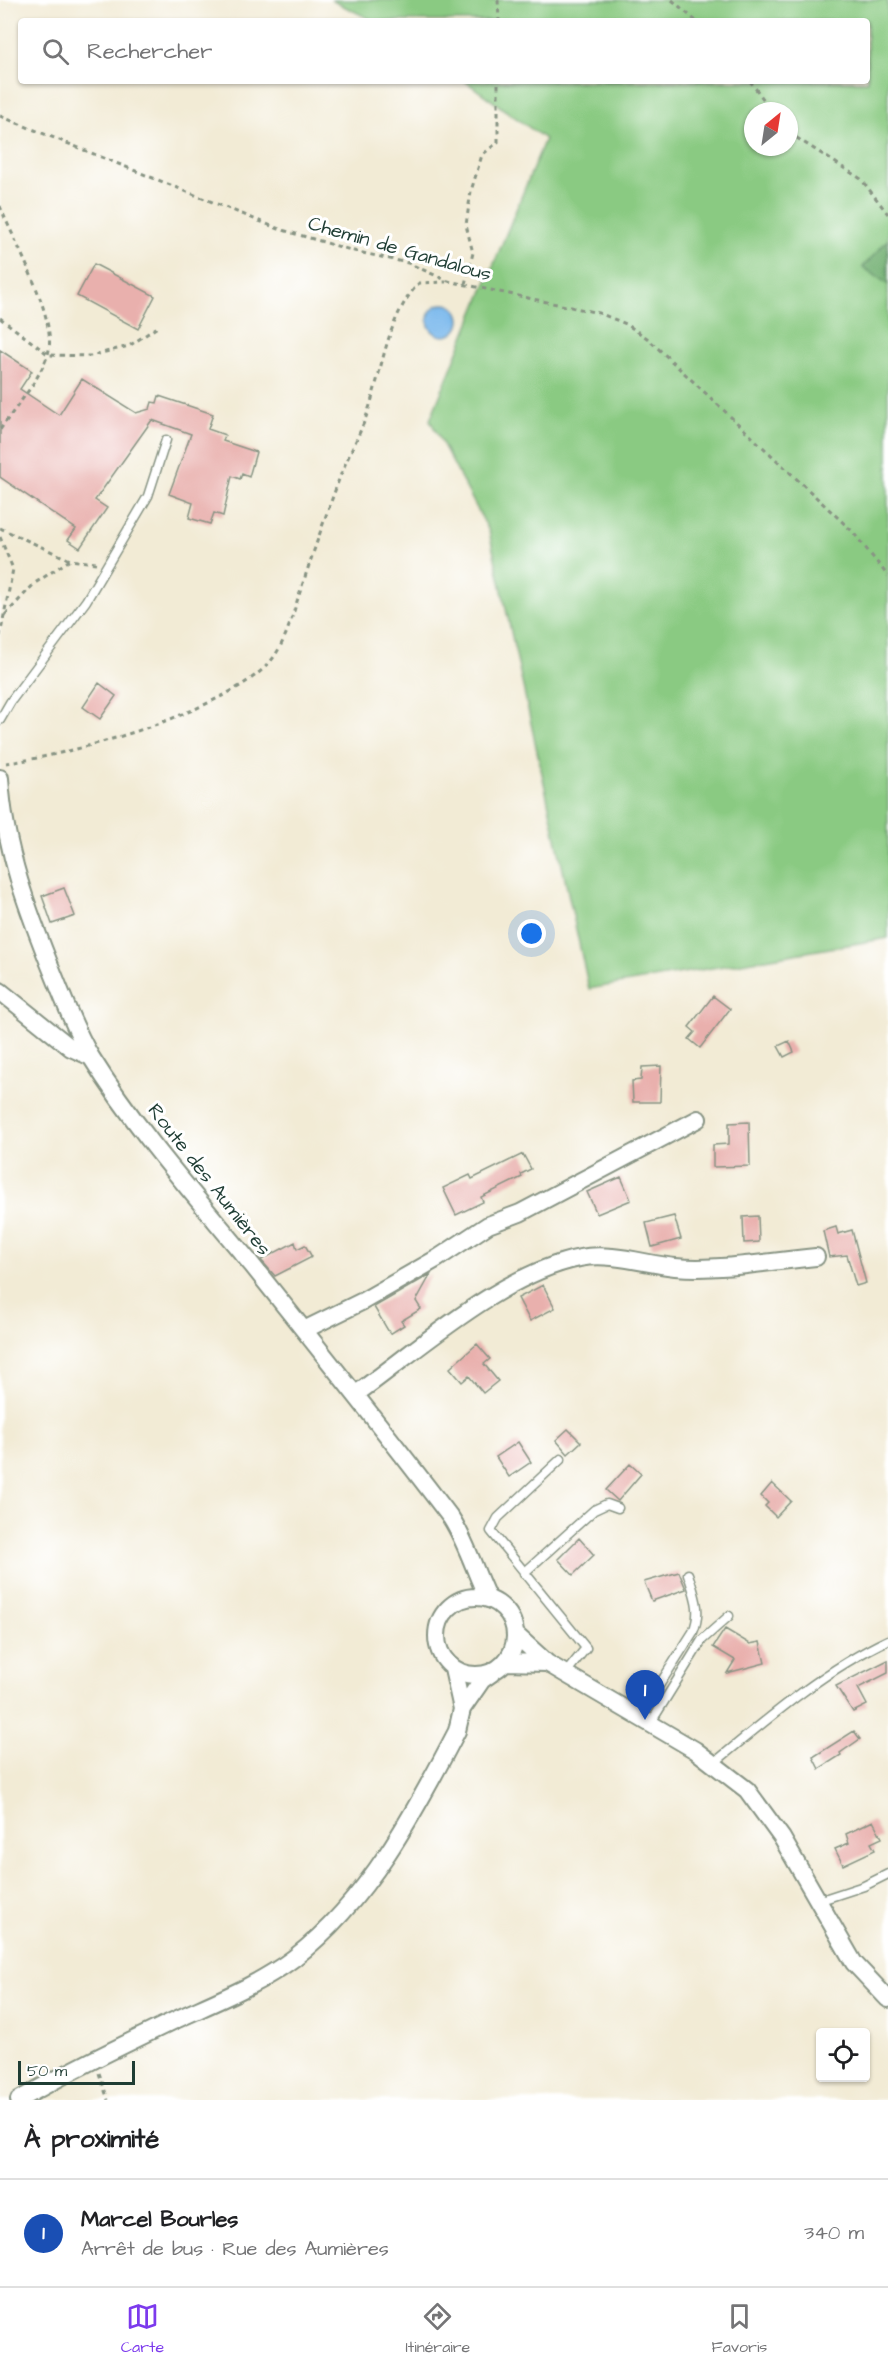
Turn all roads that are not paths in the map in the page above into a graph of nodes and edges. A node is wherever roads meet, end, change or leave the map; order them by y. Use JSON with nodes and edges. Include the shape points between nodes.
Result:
{"nodes":[{"id":1,"x":166,"y":440,"type":"dead end"},
{"id":2,"x":0,"y":720,"type":"edge"},
{"id":3,"x":0,"y":778,"type":"edge"},
{"id":4,"x":0,"y":991,"type":"edge"},
{"id":5,"x":91,"y":1057,"type":"junction"},
{"id":6,"x":698,"y":1119,"type":"dead end"},
{"id":7,"x":816,"y":1257,"type":"dead end"},
{"id":8,"x":304,"y":1330,"type":"junction"},
{"id":9,"x":356,"y":1394,"type":"junction"},
{"id":10,"x":561,"y":1459,"type":"dead end"},
{"id":11,"x":618,"y":1508,"type":"dead end"},
{"id":12,"x":470,"y":1562,"type":"junction"},
{"id":13,"x":524,"y":1573,"type":"junction"},
{"id":14,"x":688,"y":1574,"type":"dead end"},
{"id":15,"x":488,"y":1599,"type":"junction"},
{"id":16,"x":456,"y":1602,"type":"junction"},
{"id":17,"x":729,"y":1616,"type":"dead end"},
{"id":18,"x":515,"y":1634,"type":"junction"},
{"id":19,"x":888,"y":1640,"type":"edge"},
{"id":20,"x":547,"y":1663,"type":"junction"},
{"id":21,"x":500,"y":1666,"type":"junction"},
{"id":22,"x":453,"y":1669,"type":"junction"},
{"id":23,"x":565,"y":1674,"type":"junction"},
{"id":24,"x":462,"y":1708,"type":"junction"},
{"id":25,"x":645,"y":1720,"type":"junction"},
{"id":26,"x":713,"y":1764,"type":"junction"},
{"id":27,"x":888,"y":1874,"type":"edge"},
{"id":28,"x":817,"y":1901,"type":"junction"},
{"id":29,"x":888,"y":1999,"type":"edge"},
{"id":30,"x":19,"y":2100,"type":"edge"}],
"edges":[{"from":1,"to":2,"type":"lane","via":[[148,496],[86,602]]},
{"from":3,"to":5,"type":"street","name":"Route des Aumières","via":[[6,835],[17,874],[40,941]]},
{"from":4,"to":5,"type":"street","via":[[71,1048]]},
{"from":5,"to":8,"type":"street","name":"Route des Aumières","via":[[165,1158]]},
{"from":6,"to":8,"type":"street","via":[[488,1225],[363,1301]]},
{"from":7,"to":9,"type":"street","via":[[676,1267],[582,1258],[529,1274],[474,1308]]},
{"from":8,"to":9,"type":"street","name":"Route des Aumières"},
{"from":9,"to":12,"type":"street","name":"Route des Aumières","via":[[462,1534]]},
{"from":10,"to":13,"type":"lane","via":[[498,1518],[491,1531]]},
{"from":11,"to":13,"type":"lane","via":[[607,1504],[594,1510]]},
{"from":12,"to":15,"type":"street","name":"Route des Aumières"},
{"from":12,"to":16,"type":"street"},
{"from":13,"to":23,"type":"lane","via":[[586,1648]]},
{"from":14,"to":25,"type":"lane","via":[[699,1608],[698,1621]]},
{"from":15,"to":16,"type":"street","via":[[477,1597]]},
{"from":15,"to":18,"type":"street","via":[[507,1612]]},
{"from":16,"to":22,"type":"street","via":[[446,1610],[436,1635],[441,1654]]},
{"from":17,"to":25,"type":"lane","via":[[702,1640]]},
{"from":18,"to":20,"type":"street"},
{"from":18,"to":21,"type":"street","via":[[514,1644]]},
{"from":19,"to":26,"type":"lane","via":[[841,1666]]},
{"from":20,"to":21,"type":"street"},
{"from":20,"to":23,"type":"street"},
{"from":21,"to":22,"type":"street","via":[[473,1676]]},
{"from":21,"to":24,"type":"street","via":[[482,1680]]},
{"from":22,"to":24,"type":"street"},
{"from":23,"to":25,"type":"street"},
{"from":24,"to":30,"type":"street","via":[[452,1741],[381,1861],[351,1903],[315,1940],[257,1982],[94,2059]]},
{"from":25,"to":26,"type":"street"},
{"from":26,"to":28,"type":"street","via":[[747,1790],[782,1838]]},
{"from":27,"to":28,"type":"lane"},
{"from":28,"to":29,"type":"street","via":[[854,1963]]}]}
